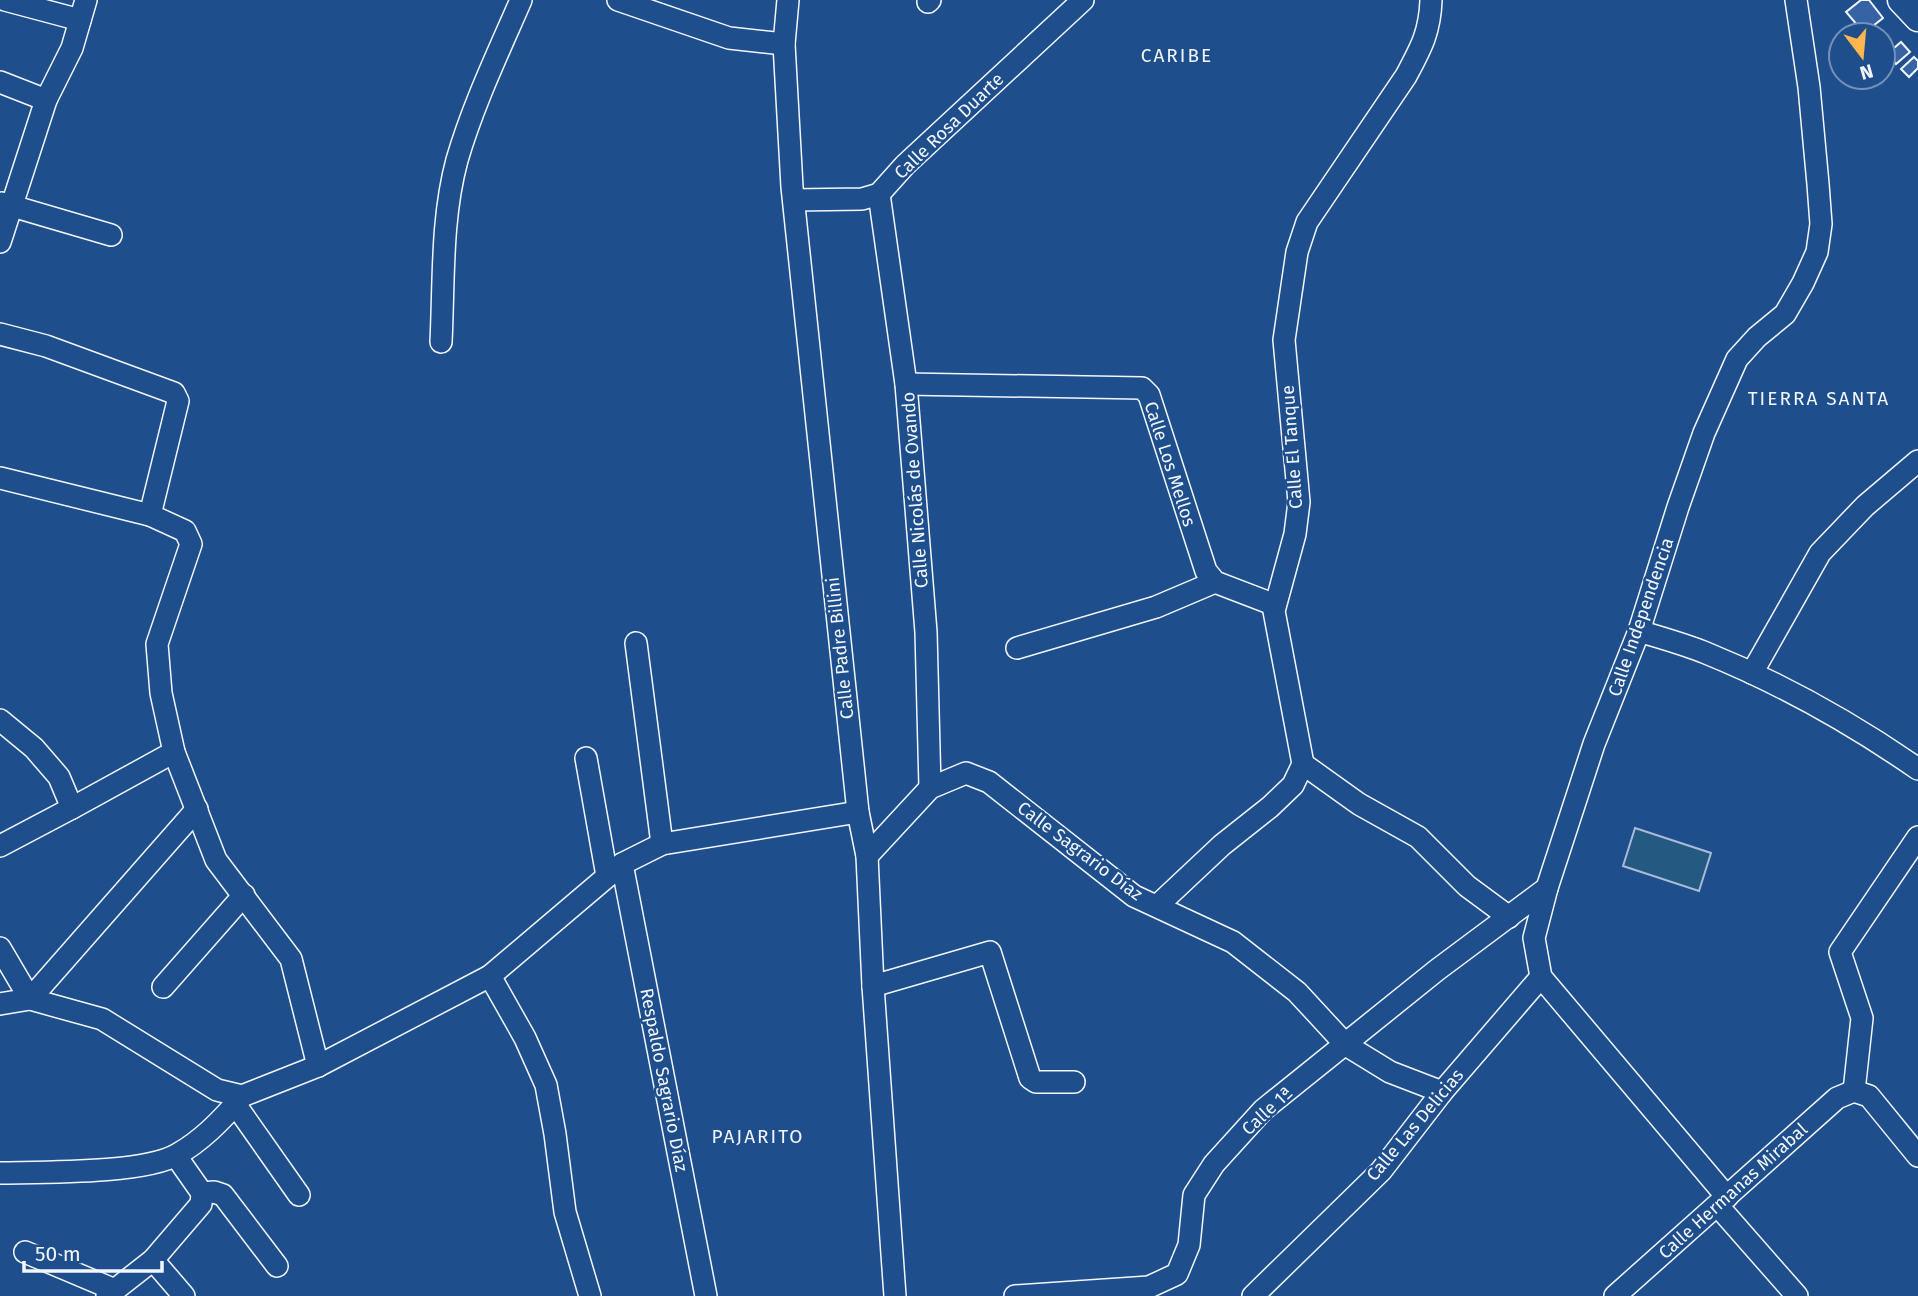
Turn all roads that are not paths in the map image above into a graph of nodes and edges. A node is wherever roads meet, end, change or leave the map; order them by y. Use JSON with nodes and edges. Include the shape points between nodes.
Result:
{"nodes":[{"id":1,"x":5,"y":0,"type":"edge"},
{"id":2,"x":521,"y":0,"type":"edge"},
{"id":3,"x":618,"y":0,"type":"edge"},
{"id":4,"x":788,"y":0,"type":"edge"},
{"id":5,"x":1083,"y":0,"type":"edge"},
{"id":6,"x":1431,"y":0,"type":"edge"},
{"id":7,"x":1796,"y":0,"type":"edge"},
{"id":8,"x":1901,"y":0,"type":"edge"},
{"id":9,"x":83,"y":10,"type":"edge"},
{"id":10,"x":1918,"y":18,"type":"edge"},
{"id":11,"x":784,"y":44,"type":"junction"},
{"id":12,"x":0,"y":82,"type":"edge"},
{"id":13,"x":46,"y":100,"type":"junction"},
{"id":14,"x":880,"y":194,"type":"junction"},
{"id":15,"x":794,"y":200,"type":"junction"},
{"id":16,"x":6,"y":205,"type":"edge"},
{"id":17,"x":111,"y":235,"type":"dead end"},
{"id":18,"x":0,"y":242,"type":"edge"},
{"id":19,"x":0,"y":334,"type":"edge"},
{"id":20,"x":441,"y":342,"type":"dead end"},
{"id":21,"x":906,"y":384,"type":"junction"},
{"id":22,"x":1918,"y":461,"type":"edge"},
{"id":23,"x":0,"y":478,"type":"edge"},
{"id":24,"x":150,"y":515,"type":"junction"},
{"id":25,"x":1215,"y":582,"type":"junction"},
{"id":26,"x":1275,"y":605,"type":"junction"},
{"id":27,"x":1639,"y":631,"type":"junction"},
{"id":28,"x":636,"y":643,"type":"dead end"},
{"id":29,"x":1017,"y":648,"type":"dead end"},
{"id":30,"x":1752,"y":673,"type":"junction"},
{"id":31,"x":0,"y":720,"type":"edge"},
{"id":32,"x":174,"y":752,"type":"junction"},
{"id":33,"x":586,"y":758,"type":"dead end"},
{"id":34,"x":1303,"y":764,"type":"junction"},
{"id":35,"x":1918,"y":769,"type":"edge"},
{"id":36,"x":930,"y":788,"type":"junction"},
{"id":37,"x":72,"y":808,"type":"junction"},
{"id":38,"x":197,"y":810,"type":"junction"},
{"id":39,"x":858,"y":812,"type":"junction"},
{"id":40,"x":1918,"y":837,"type":"edge"},
{"id":41,"x":662,"y":844,"type":"junction"},
{"id":42,"x":0,"y":846,"type":"edge"},
{"id":43,"x":867,"y":856,"type":"junction"},
{"id":44,"x":614,"y":870,"type":"junction"},
{"id":45,"x":1547,"y":888,"type":"junction"},
{"id":46,"x":244,"y":895,"type":"junction"},
{"id":47,"x":1157,"y":905,"type":"junction"},
{"id":48,"x":1509,"y":917,"type":"junction"},
{"id":49,"x":0,"y":948,"type":"edge"},
{"id":50,"x":490,"y":976,"type":"junction"},
{"id":51,"x":1541,"y":977,"type":"junction"},
{"id":52,"x":873,"y":986,"type":"junction"},
{"id":53,"x":163,"y":987,"type":"dead end"},
{"id":54,"x":30,"y":999,"type":"junction"},
{"id":55,"x":0,"y":1003,"type":"edge"},
{"id":56,"x":1346,"y":1045,"type":"junction"},
{"id":57,"x":318,"y":1066,"type":"junction"},
{"id":58,"x":1074,"y":1082,"type":"dead end"},
{"id":59,"x":1854,"y":1091,"type":"junction"},
{"id":60,"x":1442,"y":1092,"type":"junction"},
{"id":61,"x":239,"y":1100,"type":"junction"},
{"id":62,"x":176,"y":1156,"type":"junction"},
{"id":63,"x":1918,"y":1156,"type":"edge"},
{"id":64,"x":0,"y":1172,"type":"edge"},
{"id":65,"x":202,"y":1193,"type":"junction"},
{"id":66,"x":299,"y":1195,"type":"dead end"},
{"id":67,"x":1722,"y":1202,"type":"junction"},
{"id":68,"x":25,"y":1252,"type":"dead end"},
{"id":69,"x":153,"y":1260,"type":"junction"},
{"id":70,"x":277,"y":1266,"type":"dead end"},
{"id":71,"x":111,"y":1293,"type":"edge"},
{"id":72,"x":184,"y":1296,"type":"edge"},
{"id":73,"x":590,"y":1296,"type":"edge"},
{"id":74,"x":706,"y":1296,"type":"edge"},
{"id":75,"x":895,"y":1296,"type":"edge"},
{"id":76,"x":1015,"y":1296,"type":"edge"},
{"id":77,"x":1253,"y":1296,"type":"edge"},
{"id":78,"x":1615,"y":1296,"type":"edge"},
{"id":79,"x":1797,"y":1296,"type":"edge"}],
"edges":[{"from":1,"to":9,"type":"street"},
{"from":2,"to":20,"type":"street","via":[[480,94],[457,162],[447,219]]},
{"from":3,"to":11,"type":"street","via":[[729,38]]},
{"from":4,"to":11,"type":"street","name":"Calle Padre Billini"},
{"from":5,"to":14,"type":"street","name":"Calle Rosa Duarte","via":[[905,165]]},
{"from":6,"to":26,"type":"street","name":"Calle El Tanque","via":[[1430,24],[1419,52],[1307,222],[1297,253],[1284,340],[1299,502]]},
{"from":7,"to":27,"type":"street","name":"Calle Independencia","via":[[1818,184],[1821,224],[1817,252],[1785,314],[1737,359],[1704,433]]},
{"from":8,"to":10,"type":"main road"},
{"from":9,"to":13,"type":"street","via":[[72,48]]},
{"from":11,"to":15,"type":"street","name":"Calle Padre Billini"},
{"from":12,"to":13,"type":"street"},
{"from":13,"to":16,"type":"street"},
{"from":14,"to":15,"type":"street","name":"Calle Rosa Duarte","via":[[862,199]]},
{"from":14,"to":21,"type":"street","name":"Calle Nicolás de Ovando"},
{"from":15,"to":39,"type":"street","name":"Calle Padre Billini"},
{"from":16,"to":17,"type":"street"},
{"from":16,"to":18,"type":"street"},
{"from":19,"to":24,"type":"street","via":[[174,393],[178,401]]},
{"from":21,"to":25,"type":"street","name":"Calle Los Mellos","via":[[1142,388],[1149,395],[1199,553]]},
{"from":21,"to":36,"type":"street","name":"Calle Nicolás de Ovando","via":[[926,632]]},
{"from":22,"to":30,"type":"street","via":[[1820,553]]},
{"from":23,"to":24,"type":"street"},
{"from":24,"to":32,"type":"street","via":[[185,531],[191,544],[157,644],[161,693]]},
{"from":25,"to":26,"type":"street"},
{"from":25,"to":29,"type":"street","via":[[1156,607]]},
{"from":26,"to":34,"type":"street","name":"Calle El Tanque"},
{"from":27,"to":30,"type":"street"},
{"from":27,"to":45,"type":"street","name":"Calle Independencia","via":[[1594,744]]},
{"from":28,"to":41,"type":"street"},
{"from":30,"to":35,"type":"street"},
{"from":31,"to":37,"type":"street","via":[[59,777]]},
{"from":32,"to":37,"type":"street"},
{"from":32,"to":38,"type":"street"},
{"from":33,"to":44,"type":"street","name":"Respaldo Sagrario Díaz"},
{"from":34,"to":47,"type":"street","via":[[1293,785]]},
{"from":34,"to":48,"type":"street","via":[[1359,804],[1418,837],[1467,886]]},
{"from":36,"to":43,"type":"street","name":"Calle Sagrario Díaz"},
{"from":36,"to":47,"type":"street","name":"Calle Sagrario Díaz","via":[[966,773],[989,782],[1135,896]]},
{"from":37,"to":42,"type":"street"},
{"from":38,"to":46,"type":"street","via":[[216,860]]},
{"from":38,"to":54,"type":"street"},
{"from":39,"to":41,"type":"street"},
{"from":39,"to":43,"type":"street","name":"Calle Padre Billini"},
{"from":40,"to":59,"type":"street","via":[[1840,952],[1862,1018]]},
{"from":41,"to":44,"type":"street"},
{"from":43,"to":52,"type":"street","name":"Calle Padre Billini"},
{"from":44,"to":50,"type":"street"},
{"from":44,"to":74,"type":"street","name":"Respaldo Sagrario Díaz"},
{"from":45,"to":48,"type":"street","name":"Calle 1ª"},
{"from":45,"to":51,"type":"street","name":"Calle Independencia","via":[[1534,938]]},
{"from":46,"to":53,"type":"street"},
{"from":46,"to":57,"type":"street","via":[[291,959]]},
{"from":47,"to":56,"type":"street","name":"Calle Sagrario Díaz","via":[[1233,942],[1297,992]]},
{"from":48,"to":56,"type":"street","name":"Calle 1ª"},
{"from":49,"to":54,"type":"street"},
{"from":50,"to":57,"type":"street"},
{"from":50,"to":73,"type":"street","via":[[545,1085],[565,1212]]},
{"from":51,"to":60,"type":"street","name":"Calle Las Delicias"},
{"from":51,"to":67,"type":"street","name":"Calle Independencia"},
{"from":52,"to":58,"type":"street","via":[[990,952],[1030,1078]]},
{"from":52,"to":75,"type":"street","name":"Calle Padre Billini"},
{"from":54,"to":55,"type":"street"},
{"from":54,"to":61,"type":"street","via":[[102,1019]]},
{"from":56,"to":60,"type":"street","name":"Calle Sagrario Díaz","via":[[1390,1072]]},
{"from":56,"to":76,"type":"street","name":"Calle 1ª","via":[[1263,1110],[1214,1164],[1194,1195],[1189,1245],[1177,1274],[1149,1287]]},
{"from":57,"to":61,"type":"street"},
{"from":59,"to":63,"type":"street","via":[[1869,1096]]},
{"from":59,"to":67,"type":"street","name":"Calle Hermanas Mirabal","via":[[1837,1098]]},
{"from":60,"to":77,"type":"street","name":"Calle Las Delicias","via":[[1381,1171]]},
{"from":61,"to":62,"type":"street"},
{"from":61,"to":66,"type":"street"},
{"from":62,"to":64,"type":"street","via":[[143,1165]]},
{"from":62,"to":65,"type":"street"},
{"from":65,"to":69,"type":"street","via":[[201,1203]]},
{"from":65,"to":70,"type":"street","via":[[223,1195]]},
{"from":67,"to":78,"type":"street","name":"Calle Hermanas Mirabal"},
{"from":67,"to":79,"type":"street","name":"Calle Independencia"},
{"from":68,"to":71,"type":"street"},
{"from":69,"to":71,"type":"street"},
{"from":69,"to":72,"type":"street"}]}
